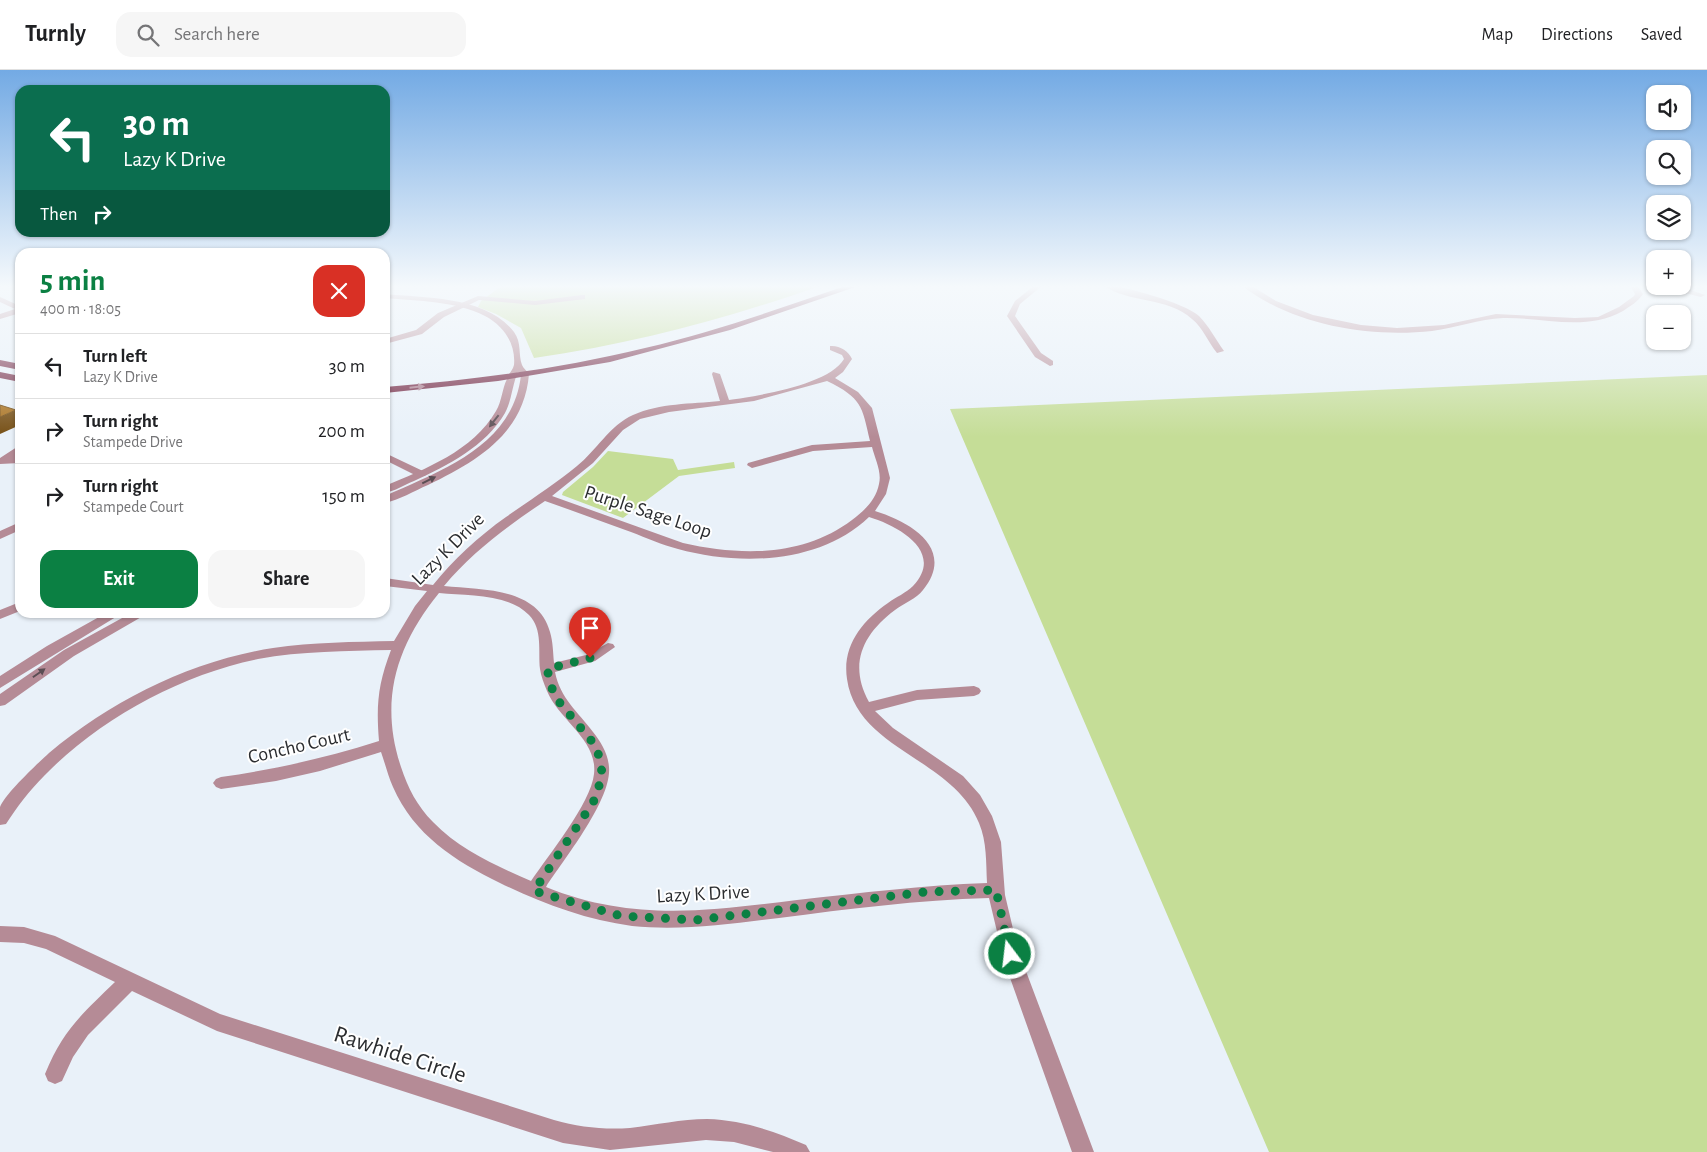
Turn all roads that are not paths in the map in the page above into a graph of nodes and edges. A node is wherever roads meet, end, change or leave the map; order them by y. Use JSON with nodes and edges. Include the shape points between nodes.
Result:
{"nodes":[{"id":1,"x":407,"y":335,"type":"edge"},
{"id":2,"x":511,"y":335,"type":"edge"},
{"id":3,"x":683,"y":335,"type":"edge"},
{"id":4,"x":704,"y":335,"type":"edge"},
{"id":5,"x":1024,"y":335,"type":"edge"},
{"id":6,"x":1209,"y":335,"type":"edge"},
{"id":7,"x":390,"y":341,"type":"edge"},
{"id":8,"x":833,"y":348,"type":"dead end"},
{"id":9,"x":1220,"y":351,"type":"dead end"},
{"id":10,"x":0,"y":363,"type":"edge"},
{"id":11,"x":1050,"y":363,"type":"dead end"},
{"id":12,"x":15,"y":366,"type":"edge"},
{"id":13,"x":522,"y":371,"type":"junction"},
{"id":14,"x":716,"y":374,"type":"dead end"},
{"id":15,"x":0,"y":375,"type":"edge"},
{"id":16,"x":511,"y":376,"type":"junction"},
{"id":17,"x":15,"y":378,"type":"edge"},
{"id":18,"x":828,"y":378,"type":"junction"},
{"id":19,"x":390,"y":382,"type":"edge"},
{"id":20,"x":390,"y":389,"type":"edge"},
{"id":21,"x":726,"y":403,"type":"junction"},
{"id":22,"x":876,"y":444,"type":"junction"},
{"id":23,"x":464,"y":449,"type":"junction"},
{"id":24,"x":15,"y":452,"type":"edge"},
{"id":25,"x":390,"y":458,"type":"edge"},
{"id":26,"x":3,"y":461,"type":"edge"},
{"id":27,"x":752,"y":465,"type":"dead end"},
{"id":28,"x":456,"y":466,"type":"junction"},
{"id":29,"x":421,"y":474,"type":"junction"},
{"id":30,"x":390,"y":488,"type":"edge"},
{"id":31,"x":544,"y":497,"type":"junction"},
{"id":32,"x":390,"y":498,"type":"edge"},
{"id":33,"x":868,"y":513,"type":"junction"},
{"id":34,"x":15,"y":527,"type":"edge"},
{"id":35,"x":0,"y":536,"type":"edge"},
{"id":36,"x":390,"y":583,"type":"edge"},
{"id":37,"x":434,"y":588,"type":"junction"},
{"id":38,"x":15,"y":608,"type":"edge"},
{"id":39,"x":0,"y":615,"type":"edge"},
{"id":40,"x":107,"y":618,"type":"edge"},
{"id":41,"x":133,"y":618,"type":"edge"},
{"id":42,"x":397,"y":645,"type":"junction"},
{"id":43,"x":608,"y":646,"type":"dead end"},
{"id":44,"x":547,"y":669,"type":"junction"},
{"id":45,"x":0,"y":683,"type":"edge"},
{"id":46,"x":974,"y":691,"type":"dead end"},
{"id":47,"x":0,"y":701,"type":"edge"},
{"id":48,"x":866,"y":708,"type":"junction"},
{"id":49,"x":385,"y":745,"type":"junction"},
{"id":50,"x":221,"y":783,"type":"dead end"},
{"id":51,"x":0,"y":819,"type":"edge"},
{"id":52,"x":996,"y":890,"type":"junction"},
{"id":53,"x":534,"y":891,"type":"junction"},
{"id":54,"x":0,"y":934,"type":"edge"},
{"id":55,"x":130,"y":981,"type":"junction"},
{"id":56,"x":55,"y":1074,"type":"dead end"},
{"id":57,"x":799,"y":1152,"type":"edge"},
{"id":58,"x":1083,"y":1152,"type":"edge"}],
"edges":[{"from":1,"to":7,"type":"street"},
{"from":2,"to":13,"type":"street"},
{"from":3,"to":13,"type":"highway"},
{"from":4,"to":13,"type":"highway","via":[[623,356]]},
{"from":5,"to":11,"type":"street","via":[[1038,355]]},
{"from":6,"to":9,"type":"street"},
{"from":8,"to":18,"type":"street","name":"Lazy K Drive","via":[[846,354],[848,360],[839,372]]},
{"from":10,"to":12,"type":"highway"},
{"from":13,"to":16,"type":"highway"},
{"from":13,"to":19,"type":"highway"},
{"from":13,"to":28,"type":"street","via":[[520,403],[508,423],[482,449]]},
{"from":14,"to":21,"type":"street"},
{"from":15,"to":17,"type":"highway"},
{"from":20,"to":16,"type":"highway","one_way":true},
{"from":16,"to":23,"type":"street","one_way":true,"via":[[501,412]]},
{"from":18,"to":21,"type":"street","name":"Lazy K Drive","via":[[777,394]]},
{"from":18,"to":22,"type":"street","name":"Purple Sage Loop","via":[[860,396],[867,408]]},
{"from":21,"to":31,"type":"street","name":"Lazy K Drive","via":[[665,410],[630,420],[586,464]]},
{"from":22,"to":27,"type":"street","via":[[812,448]]},
{"from":22,"to":33,"type":"street","name":"Purple Sage Loop","via":[[885,478],[878,500]]},
{"from":23,"to":28,"type":"street","via":[[454,462]]},
{"from":23,"to":29,"type":"street"},
{"from":24,"to":26,"type":"street"},
{"from":25,"to":29,"type":"street"},
{"from":32,"to":28,"type":"street","one_way":true},
{"from":29,"to":30,"type":"street"},
{"from":31,"to":33,"type":"street","name":"Purple Sage Loop","via":[[680,546],[728,555],[774,554],[799,549],[842,533]]},
{"from":31,"to":37,"type":"street","name":"Lazy K Drive","via":[[503,525]]},
{"from":33,"to":48,"type":"street","via":[[908,529],[924,545],[929,561],[918,588],[874,621],[854,649],[852,672]]},
{"from":34,"to":35,"type":"street"},
{"from":36,"to":37,"type":"street"},
{"from":37,"to":42,"type":"street","name":"Lazy K Drive"},
{"from":37,"to":44,"type":"street","via":[[500,596],[535,612],[543,623]]},
{"from":38,"to":39,"type":"street"},
{"from":40,"to":45,"type":"street"},
{"from":47,"to":41,"type":"street","one_way":true,"via":[[69,653]]},
{"from":42,"to":49,"type":"street","name":"Lazy K Drive","via":[[386,683]]},
{"from":42,"to":51,"type":"street","via":[[258,655],[178,680],[112,715],[53,758]]},
{"from":43,"to":44,"type":"street","via":[[590,658]]},
{"from":44,"to":53,"type":"street","via":[[553,692],[595,745],[602,776],[595,799]]},
{"from":46,"to":48,"type":"street","via":[[917,695]]},
{"from":48,"to":52,"type":"street","via":[[888,731],[955,778],[977,802],[990,834]]},
{"from":49,"to":50,"type":"street","name":"Concho Court","via":[[320,765]]},
{"from":49,"to":53,"type":"street","name":"Lazy K Drive","via":[[410,807],[439,839],[481,866]]},
{"from":52,"to":53,"type":"street","name":"Lazy K Drive","via":[[925,892],[696,920],[621,916]]},
{"from":52,"to":58,"type":"street","via":[[1015,970]]},
{"from":54,"to":55,"type":"street","name":"Rawhide Circle","via":[[24,935],[49,942]]},
{"from":55,"to":56,"type":"street","via":[[81,1028]]},
{"from":55,"to":57,"type":"street","name":"Rawhide Circle","via":[[218,1022],[255,1035],[574,1136],[620,1139],[691,1130],[721,1130],[772,1140]]}]}
